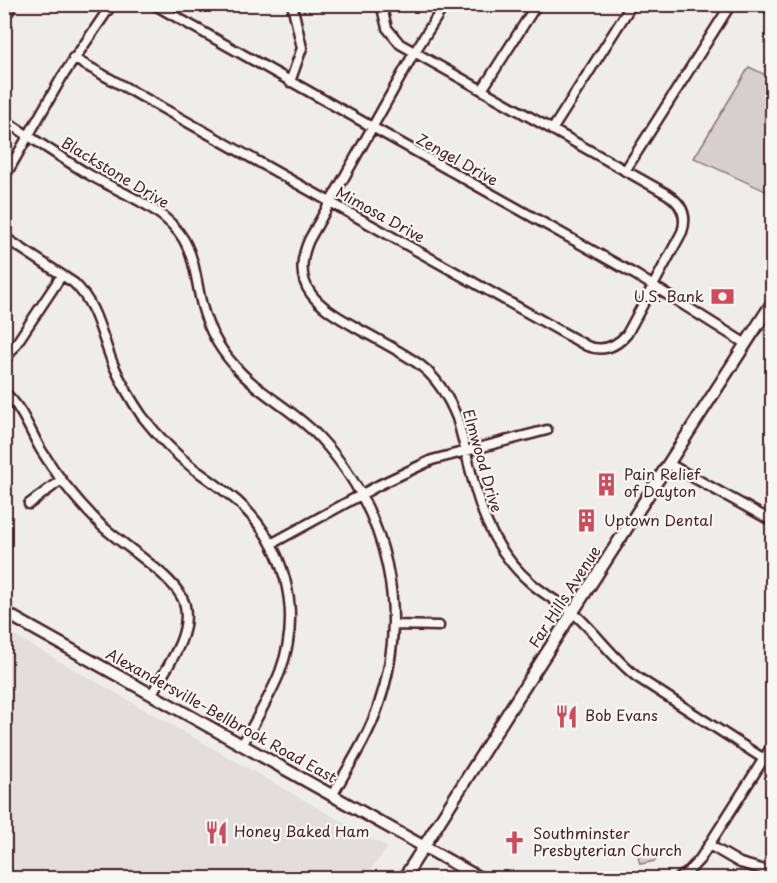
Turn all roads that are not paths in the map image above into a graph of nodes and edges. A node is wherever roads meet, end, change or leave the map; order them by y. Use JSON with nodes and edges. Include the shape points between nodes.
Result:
{"nodes":[{"id":1,"x":9,"y":4,"type":"edge"},
{"id":2,"x":112,"y":4,"type":"edge"},
{"id":3,"x":153,"y":4,"type":"edge"},
{"id":4,"x":292,"y":4,"type":"edge"},
{"id":5,"x":381,"y":4,"type":"edge"},
{"id":6,"x":445,"y":4,"type":"edge"},
{"id":7,"x":537,"y":4,"type":"edge"},
{"id":8,"x":632,"y":4,"type":"edge"},
{"id":9,"x":731,"y":4,"type":"edge"},
{"id":10,"x":763,"y":4,"type":"edge"},
{"id":11,"x":772,"y":10,"type":"edge"},
{"id":12,"x":4,"y":14,"type":"edge"},
{"id":13,"x":414,"y":52,"type":"junction"},
{"id":14,"x":73,"y":58,"type":"junction"},
{"id":15,"x":290,"y":82,"type":"junction"},
{"id":16,"x":482,"y":90,"type":"junction"},
{"id":17,"x":4,"y":120,"type":"edge"},
{"id":18,"x":372,"y":128,"type":"junction"},
{"id":19,"x":552,"y":130,"type":"junction"},
{"id":20,"x":28,"y":136,"type":"junction"},
{"id":21,"x":625,"y":171,"type":"junction"},
{"id":22,"x":4,"y":178,"type":"edge"},
{"id":23,"x":330,"y":203,"type":"junction"},
{"id":24,"x":4,"y":237,"type":"edge"},
{"id":25,"x":62,"y":275,"type":"junction"},
{"id":26,"x":653,"y":286,"type":"junction"},
{"id":27,"x":770,"y":311,"type":"edge"},
{"id":28,"x":746,"y":344,"type":"junction"},
{"id":29,"x":4,"y":362,"type":"edge"},
{"id":30,"x":4,"y":392,"type":"edge"},
{"id":31,"x":548,"y":430,"type":"dead end"},
{"id":32,"x":465,"y":451,"type":"junction"},
{"id":33,"x":669,"y":464,"type":"junction"},
{"id":34,"x":61,"y":480,"type":"junction"},
{"id":35,"x":362,"y":495,"type":"junction"},
{"id":36,"x":29,"y":504,"type":"dead end"},
{"id":37,"x":772,"y":521,"type":"edge"},
{"id":38,"x":272,"y":544,"type":"junction"},
{"id":39,"x":4,"y":612,"type":"edge"},
{"id":40,"x":573,"y":613,"type":"junction"},
{"id":41,"x":393,"y":625,"type":"junction"},
{"id":42,"x":439,"y":626,"type":"dead end"},
{"id":43,"x":152,"y":694,"type":"junction"},
{"id":44,"x":242,"y":745,"type":"junction"},
{"id":45,"x":772,"y":746,"type":"edge"},
{"id":46,"x":764,"y":759,"type":"junction"},
{"id":47,"x":332,"y":796,"type":"junction"},
{"id":48,"x":709,"y":845,"type":"junction"},
{"id":49,"x":423,"y":848,"type":"junction"},
{"id":50,"x":772,"y":872,"type":"edge"},
{"id":51,"x":404,"y":879,"type":"edge"},
{"id":52,"x":480,"y":879,"type":"edge"},
{"id":53,"x":679,"y":879,"type":"edge"}],
"edges":[{"from":1,"to":12,"type":"street","via":[[9,11]]},
{"from":2,"to":14,"type":"street"},
{"from":3,"to":15,"type":"street","name":"Zengel Drive"},
{"from":4,"to":15,"type":"street","via":[[302,48]]},
{"from":5,"to":13,"type":"street","via":[[391,34],[400,45]]},
{"from":6,"to":13,"type":"street","name":"Elmwood Drive"},
{"from":7,"to":16,"type":"street"},
{"from":8,"to":19,"type":"street"},
{"from":9,"to":21,"type":"street"},
{"from":10,"to":11,"type":"street"},
{"from":13,"to":16,"type":"street"},
{"from":13,"to":18,"type":"street","name":"Elmwood Drive"},
{"from":14,"to":20,"type":"street"},
{"from":14,"to":23,"type":"street","name":"Mimosa Drive"},
{"from":15,"to":18,"type":"street","name":"Zengel Drive"},
{"from":16,"to":19,"type":"street"},
{"from":17,"to":20,"type":"street","name":"Blackstone Drive"},
{"from":18,"to":23,"type":"street","name":"Elmwood Drive"},
{"from":18,"to":26,"type":"street","name":"Zengel Drive"},
{"from":19,"to":21,"type":"street"},
{"from":20,"to":22,"type":"street"},
{"from":20,"to":35,"type":"street","name":"Blackstone Drive","via":[[157,212],[172,225],[189,250],[205,315],[225,354],[248,379],[318,435]]},
{"from":21,"to":26,"type":"street","name":"Mimosa Drive","via":[[674,199],[685,220]]},
{"from":23,"to":26,"type":"street","name":"Mimosa Drive","via":[[592,348],[605,348],[621,340]]},
{"from":23,"to":32,"type":"street","name":"Elmwood Drive","via":[[304,252],[302,270],[312,297],[324,309],[398,350],[431,374],[452,406]]},
{"from":24,"to":25,"type":"street"},
{"from":25,"to":29,"type":"street"},
{"from":25,"to":38,"type":"street","via":[[89,300],[120,378],[152,429],[191,467],[246,510]]},
{"from":26,"to":28,"type":"street","name":"Zengel Drive"},
{"from":27,"to":28,"type":"main road","name":"Far Hills Avenue"},
{"from":28,"to":33,"type":"main road","name":"Far Hills Avenue"},
{"from":30,"to":34,"type":"street","via":[[18,407]]},
{"from":31,"to":32,"type":"street"},
{"from":32,"to":35,"type":"street","via":[[432,460]]},
{"from":32,"to":40,"type":"street","name":"Elmwood Drive","via":[[482,514],[501,550],[530,582]]},
{"from":33,"to":37,"type":"street"},
{"from":33,"to":40,"type":"main road","name":"Far Hills Avenue"},
{"from":34,"to":36,"type":"street"},
{"from":34,"to":43,"type":"street","via":[[111,534],[170,580],[184,602],[184,632]]},
{"from":35,"to":38,"type":"street"},
{"from":35,"to":41,"type":"street","name":"Blackstone Drive","via":[[386,558]]},
{"from":38,"to":44,"type":"street","via":[[289,596],[289,636],[278,676]]},
{"from":39,"to":43,"type":"main road","name":"Alexandersville-Bellbrook Road East"},
{"from":40,"to":46,"type":"street","name":"Elmwood Drive","via":[[637,677]]},
{"from":40,"to":49,"type":"main road","name":"Far Hills Avenue"},
{"from":41,"to":42,"type":"street"},
{"from":41,"to":47,"type":"street","name":"Blackstone Drive","via":[[388,671],[378,707]]},
{"from":43,"to":44,"type":"main road","name":"Alexandersville-Bellbrook Road East"},
{"from":44,"to":47,"type":"main road","name":"Alexandersville-Bellbrook Road East"},
{"from":45,"to":46,"type":"street"},
{"from":46,"to":48,"type":"street"},
{"from":47,"to":49,"type":"main road","name":"Alexandersville-Bellbrook Road East"},
{"from":48,"to":50,"type":"street","via":[[740,863]]},
{"from":48,"to":53,"type":"street"},
{"from":49,"to":51,"type":"main road","name":"Far Hills Avenue"},
{"from":49,"to":52,"type":"main road","name":"Alexandersville-Bellbrook Road East"}]}
